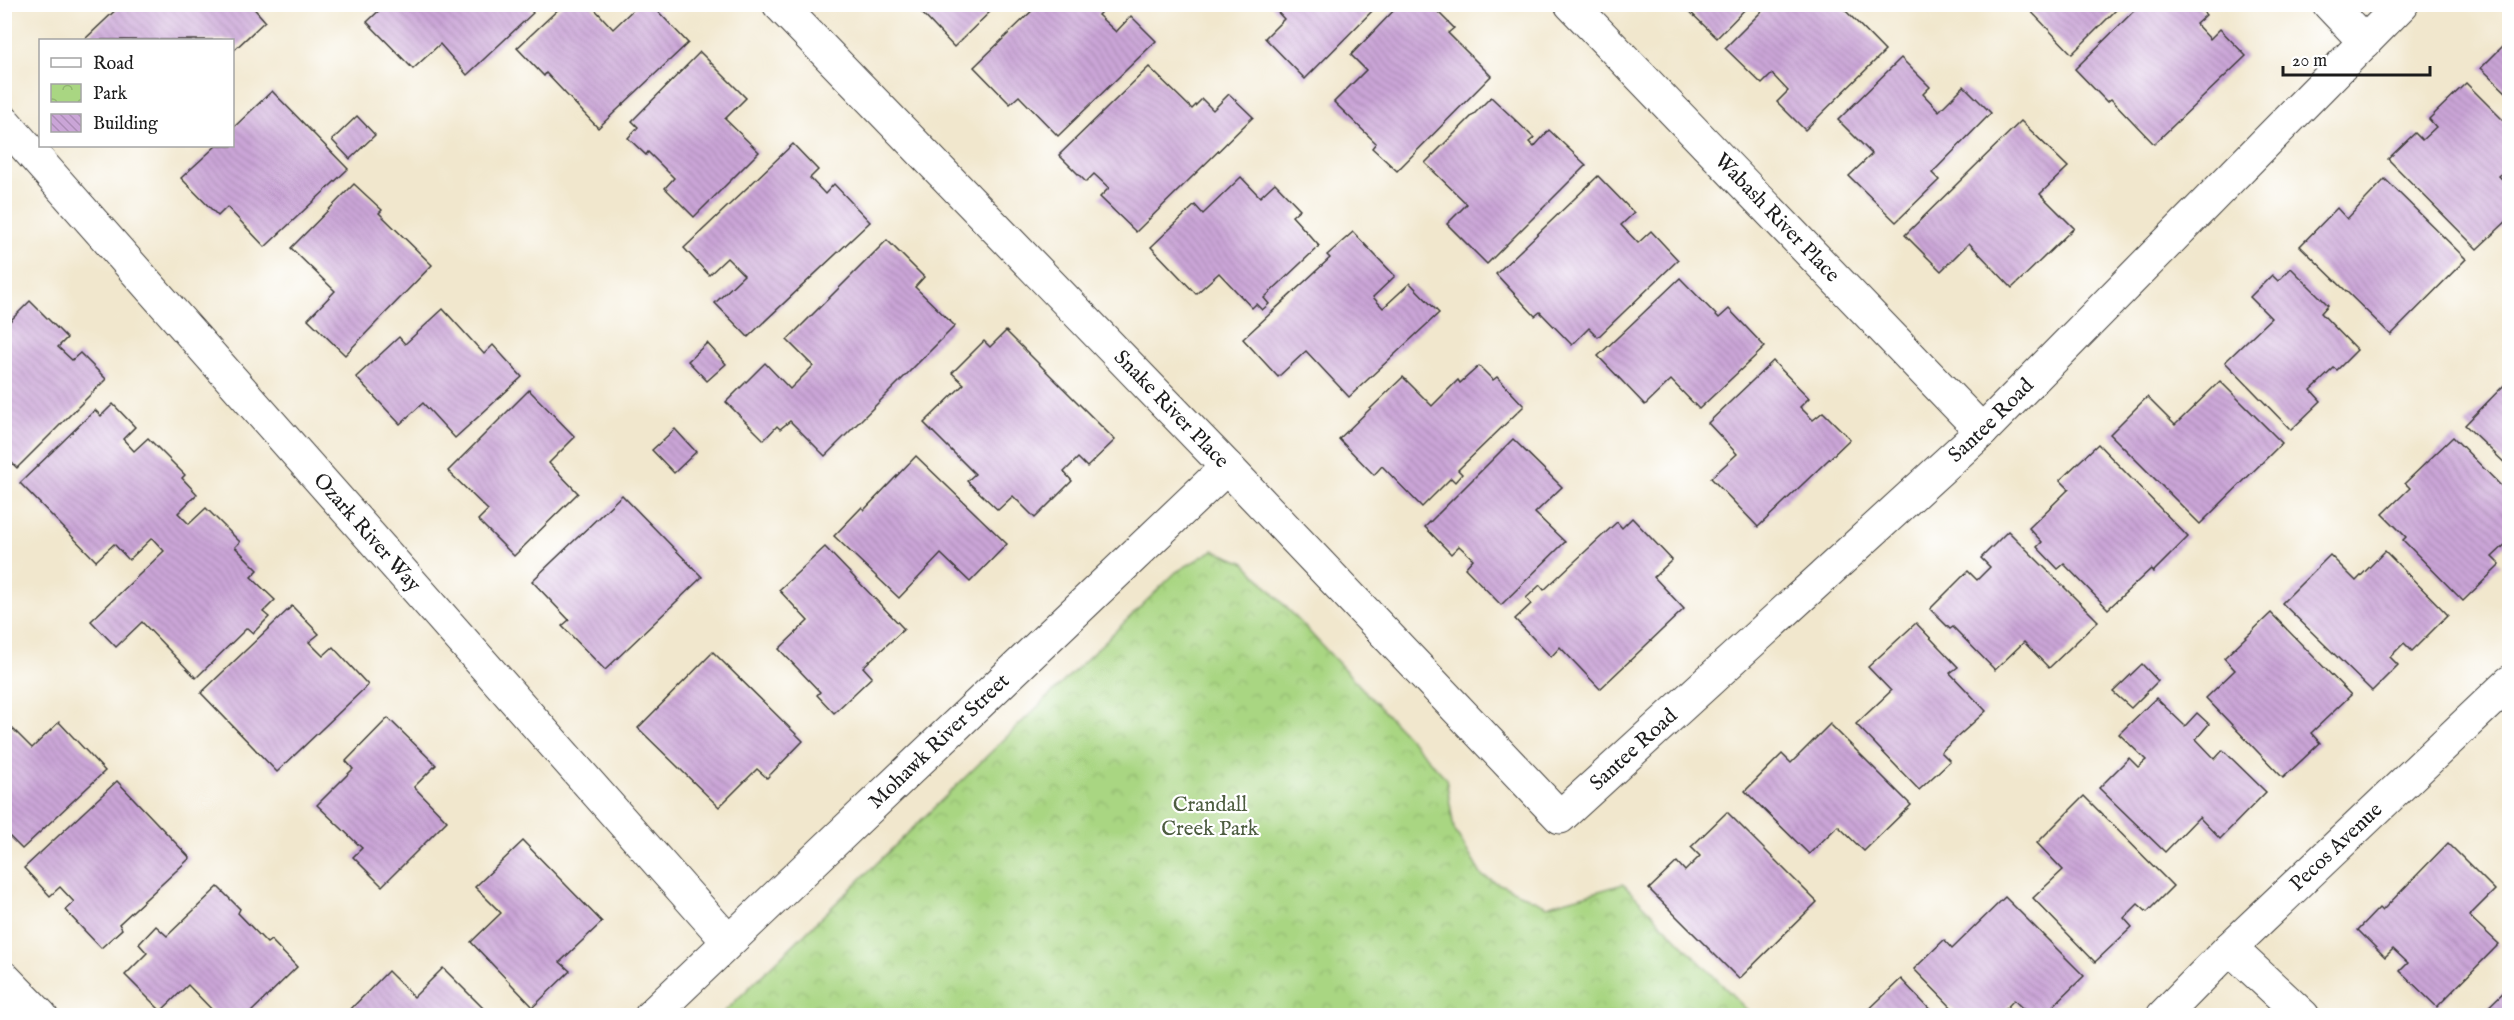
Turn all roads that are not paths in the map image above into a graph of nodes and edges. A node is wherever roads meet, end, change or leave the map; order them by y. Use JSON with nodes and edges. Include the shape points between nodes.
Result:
{"nodes":[{"id":1,"x":779,"y":4,"type":"edge"},
{"id":2,"x":1571,"y":4,"type":"edge"},
{"id":3,"x":2329,"y":4,"type":"edge"},
{"id":4,"x":2403,"y":4,"type":"edge"},
{"id":5,"x":2365,"y":42,"type":"junction"},
{"id":6,"x":4,"y":122,"type":"edge"},
{"id":7,"x":1982,"y":431,"type":"junction"},
{"id":8,"x":1227,"y":467,"type":"junction"},
{"id":9,"x":2510,"y":682,"type":"edge"},
{"id":10,"x":1560,"y":817,"type":"joint"},
{"id":11,"x":728,"y":941,"type":"junction"},
{"id":12,"x":2230,"y":948,"type":"junction"},
{"id":13,"x":4,"y":978,"type":"edge"},
{"id":14,"x":41,"y":1016,"type":"edge"},
{"id":15,"x":651,"y":1016,"type":"edge"},
{"id":16,"x":2163,"y":1016,"type":"edge"},
{"id":17,"x":2303,"y":1016,"type":"edge"}],
"edges":[{"from":1,"to":8,"type":"street","name":"Snake River Place"},
{"from":2,"to":7,"type":"street","name":"Wabash River Place"},
{"from":3,"to":5,"type":"street"},
{"from":4,"to":5,"type":"street","name":"Santee Road"},
{"from":5,"to":7,"type":"street","name":"Santee Road"},
{"from":6,"to":11,"type":"street","name":"Ozark River Way"},
{"from":7,"to":10,"type":"street","name":"Santee Road"},
{"from":8,"to":10,"type":"street","name":"Snake River Place"},
{"from":8,"to":11,"type":"street","name":"Mohawk River Street"},
{"from":9,"to":12,"type":"street","name":"Pecos Avenue"},
{"from":11,"to":15,"type":"street","name":"Mohawk River Street"},
{"from":12,"to":16,"type":"street","name":"Pecos Avenue"},
{"from":12,"to":17,"type":"street"},
{"from":13,"to":14,"type":"street"}]}
